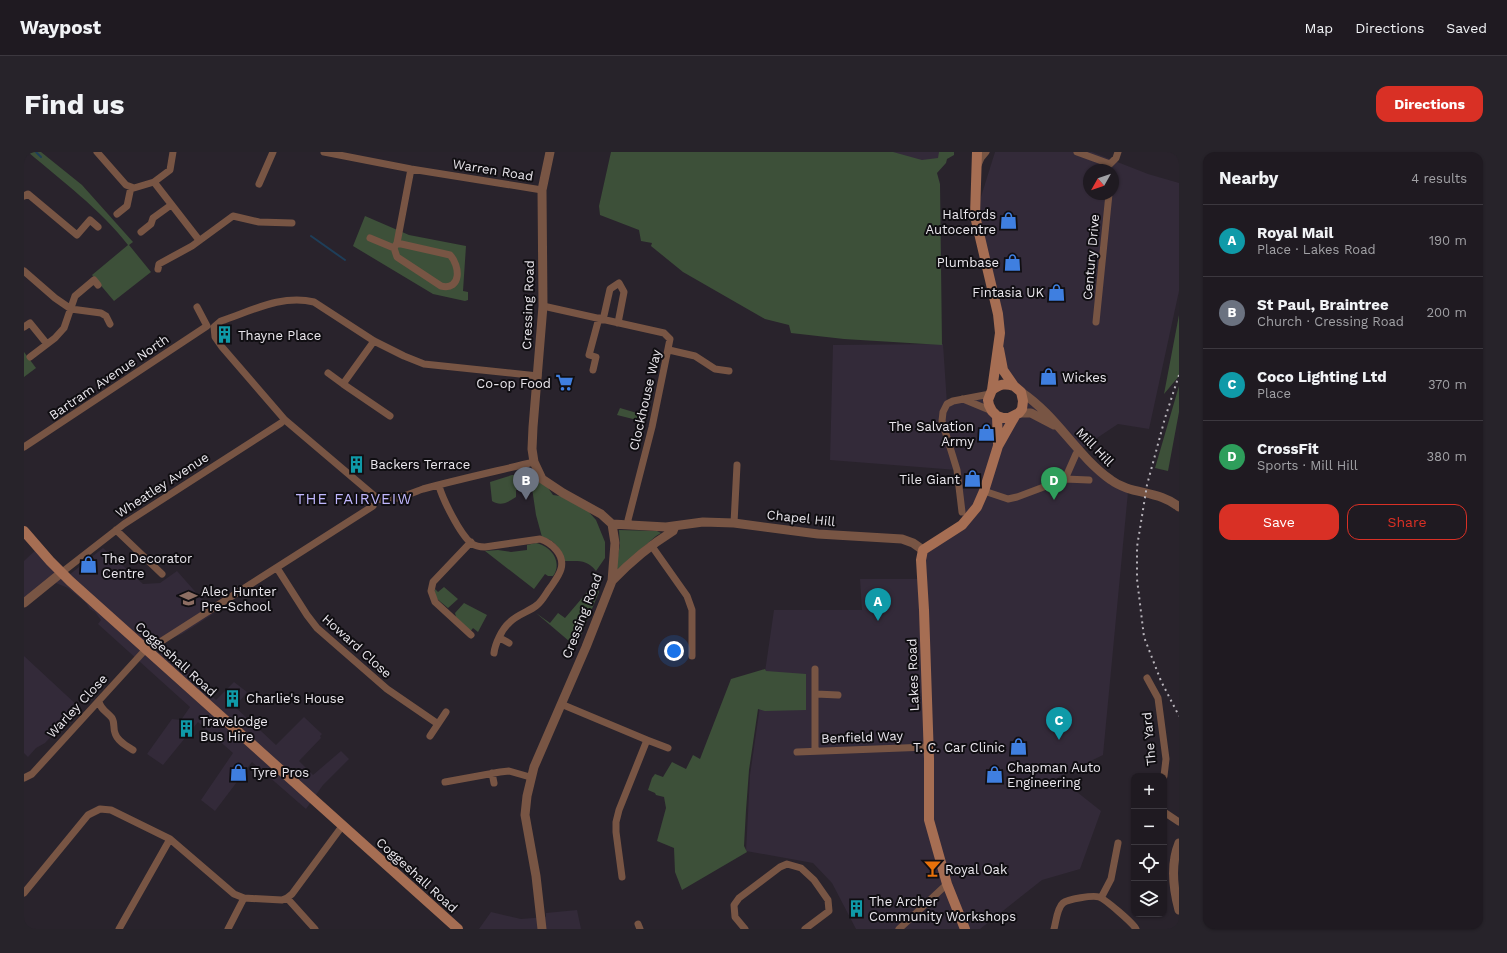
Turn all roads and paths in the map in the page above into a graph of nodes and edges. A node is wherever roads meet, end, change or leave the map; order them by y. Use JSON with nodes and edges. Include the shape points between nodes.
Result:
{"nodes":[{"id":1,"x":97,"y":152,"type":"edge"},
{"id":2,"x":172,"y":152,"type":"edge"},
{"id":3,"x":273,"y":152,"type":"edge"},
{"id":4,"x":324,"y":152,"type":"edge"},
{"id":5,"x":550,"y":152,"type":"edge"},
{"id":6,"x":977,"y":152,"type":"edge"},
{"id":7,"x":986,"y":152,"type":"edge"},
{"id":8,"x":1076,"y":152,"type":"edge"},
{"id":9,"x":1118,"y":152,"type":"edge"},
{"id":10,"x":1103,"y":164,"type":"edge"},
{"id":11,"x":1112,"y":164,"type":"edge"},
{"id":12,"x":977,"y":167,"type":"junction"},
{"id":13,"x":411,"y":170,"type":"junction"},
{"id":14,"x":154,"y":182,"type":"junction"},
{"id":15,"x":259,"y":184,"type":"dead end"},
{"id":16,"x":131,"y":187,"type":"junction"},
{"id":17,"x":542,"y":190,"type":"junction"},
{"id":18,"x":24,"y":196,"type":"edge"},
{"id":19,"x":1108,"y":200,"type":"edge"},
{"id":20,"x":171,"y":205,"type":"junction"},
{"id":21,"x":118,"y":214,"type":"dead end"},
{"id":22,"x":292,"y":223,"type":"dead end"},
{"id":23,"x":98,"y":227,"type":"dead end"},
{"id":24,"x":141,"y":232,"type":"dead end"},
{"id":25,"x":370,"y":238,"type":"dead end"},
{"id":26,"x":199,"y":240,"type":"junction"},
{"id":27,"x":396,"y":245,"type":"junction"},
{"id":28,"x":158,"y":269,"type":"dead end"},
{"id":29,"x":24,"y":271,"type":"edge"},
{"id":30,"x":98,"y":285,"type":"dead end"},
{"id":31,"x":543,"y":306,"type":"junction"},
{"id":32,"x":197,"y":307,"type":"dead end"},
{"id":33,"x":71,"y":309,"type":"junction"},
{"id":34,"x":601,"y":319,"type":"junction"},
{"id":35,"x":1096,"y":322,"type":"dead end"},
{"id":36,"x":618,"y":323,"type":"junction"},
{"id":37,"x":110,"y":324,"type":"dead end"},
{"id":38,"x":210,"y":326,"type":"junction"},
{"id":39,"x":24,"y":327,"type":"edge"},
{"id":40,"x":374,"y":341,"type":"junction"},
{"id":41,"x":47,"y":344,"type":"junction"},
{"id":42,"x":999,"y":349,"type":"junction"},
{"id":43,"x":669,"y":350,"type":"junction"},
{"id":44,"x":30,"y":357,"type":"dead end"},
{"id":45,"x":593,"y":370,"type":"dead end"},
{"id":46,"x":729,"y":371,"type":"dead end"},
{"id":47,"x":328,"y":373,"type":"dead end"},
{"id":48,"x":538,"y":376,"type":"junction"},
{"id":49,"x":343,"y":384,"type":"junction"},
{"id":50,"x":1018,"y":389,"type":"junction"},
{"id":51,"x":991,"y":392,"type":"junction"},
{"id":52,"x":962,"y":399,"type":"junction"},
{"id":53,"x":994,"y":414,"type":"junction"},
{"id":54,"x":1017,"y":414,"type":"junction"},
{"id":55,"x":390,"y":416,"type":"dead end"},
{"id":56,"x":281,"y":423,"type":"dead end"},
{"id":57,"x":1061,"y":429,"type":"junction"},
{"id":58,"x":998,"y":446,"type":"junction"},
{"id":59,"x":24,"y":447,"type":"edge"},
{"id":60,"x":1076,"y":454,"type":"dead end"},
{"id":61,"x":534,"y":462,"type":"junction"},
{"id":62,"x":736,"y":465,"type":"dead end"},
{"id":63,"x":1065,"y":479,"type":"junction"},
{"id":64,"x":1089,"y":480,"type":"dead end"},
{"id":65,"x":439,"y":486,"type":"junction"},
{"id":66,"x":984,"y":491,"type":"junction"},
{"id":67,"x":373,"y":506,"type":"dead end"},
{"id":68,"x":1179,"y":506,"type":"edge"},
{"id":69,"x":962,"y":512,"type":"dead end"},
{"id":70,"x":734,"y":523,"type":"junction"},
{"id":71,"x":612,"y":524,"type":"junction"},
{"id":72,"x":629,"y":524,"type":"junction"},
{"id":73,"x":675,"y":526,"type":"junction"},
{"id":74,"x":116,"y":530,"type":"junction"},
{"id":75,"x":24,"y":531,"type":"edge"},
{"id":76,"x":471,"y":542,"type":"junction"},
{"id":77,"x":651,"y":545,"type":"junction"},
{"id":78,"x":923,"y":550,"type":"junction"},
{"id":79,"x":276,"y":568,"type":"junction"},
{"id":80,"x":61,"y":573,"type":"junction"},
{"id":81,"x":162,"y":574,"type":"dead end"},
{"id":82,"x":612,"y":581,"type":"junction"},
{"id":83,"x":24,"y":604,"type":"edge"},
{"id":84,"x":471,"y":635,"type":"dead end"},
{"id":85,"x":500,"y":638,"type":"junction"},
{"id":86,"x":509,"y":643,"type":"dead end"},
{"id":87,"x":147,"y":651,"type":"junction"},
{"id":88,"x":494,"y":653,"type":"dead end"},
{"id":89,"x":692,"y":656,"type":"dead end"},
{"id":90,"x":816,"y":669,"type":"dead end"},
{"id":91,"x":1147,"y":678,"type":"dead end"},
{"id":92,"x":816,"y":694,"type":"junction"},
{"id":93,"x":838,"y":695,"type":"dead end"},
{"id":94,"x":99,"y":701,"type":"junction"},
{"id":95,"x":561,"y":704,"type":"junction"},
{"id":96,"x":446,"y":712,"type":"dead end"},
{"id":97,"x":438,"y":724,"type":"junction"},
{"id":98,"x":430,"y":736,"type":"dead end"},
{"id":99,"x":647,"y":740,"type":"junction"},
{"id":100,"x":928,"y":747,"type":"junction"},
{"id":101,"x":668,"y":748,"type":"dead end"},
{"id":102,"x":133,"y":750,"type":"dead end"},
{"id":103,"x":815,"y":750,"type":"junction"},
{"id":104,"x":797,"y":752,"type":"dead end"},
{"id":105,"x":492,"y":773,"type":"junction"},
{"id":106,"x":1164,"y":773,"type":"edge"},
{"id":107,"x":530,"y":777,"type":"junction"},
{"id":108,"x":24,"y":778,"type":"edge"},
{"id":109,"x":445,"y":782,"type":"dead end"},
{"id":110,"x":494,"y":783,"type":"dead end"},
{"id":111,"x":1167,"y":814,"type":"edge"},
{"id":112,"x":1179,"y":822,"type":"edge"},
{"id":113,"x":343,"y":825,"type":"junction"},
{"id":114,"x":170,"y":839,"type":"junction"},
{"id":115,"x":1118,"y":843,"type":"dead end"},
{"id":116,"x":1179,"y":843,"type":"edge"},
{"id":117,"x":622,"y":877,"type":"dead end"},
{"id":118,"x":947,"y":884,"type":"junction"},
{"id":119,"x":24,"y":893,"type":"edge"},
{"id":120,"x":244,"y":898,"type":"junction"},
{"id":121,"x":288,"y":898,"type":"junction"},
{"id":122,"x":1101,"y":898,"type":"junction"},
{"id":123,"x":1179,"y":910,"type":"edge"},
{"id":124,"x":119,"y":929,"type":"edge"},
{"id":125,"x":228,"y":929,"type":"edge"},
{"id":126,"x":315,"y":929,"type":"edge"},
{"id":127,"x":458,"y":929,"type":"edge"},
{"id":128,"x":542,"y":929,"type":"edge"},
{"id":129,"x":745,"y":929,"type":"edge"},
{"id":130,"x":805,"y":929,"type":"edge"},
{"id":131,"x":899,"y":929,"type":"edge"},
{"id":132,"x":966,"y":929,"type":"edge"},
{"id":133,"x":1054,"y":929,"type":"edge"},
{"id":134,"x":1136,"y":929,"type":"edge"}],
"edges":[{"from":1,"to":16,"type":"street","via":[[126,185]]},
{"from":2,"to":14,"type":"street","via":[[170,170]]},
{"from":3,"to":15,"type":"street"},
{"from":4,"to":13,"type":"street","name":"Warren Road"},
{"from":5,"to":17,"type":"street","name":"Cressing Road"},
{"from":6,"to":12,"type":"main road"},
{"from":7,"to":12,"type":"street"},
{"from":8,"to":10,"type":"street"},
{"from":9,"to":11,"type":"street"},
{"from":12,"to":42,"type":"main road","via":[[975,216],[998,314]]},
{"from":13,"to":17,"type":"street","name":"Warren Road"},
{"from":13,"to":27,"type":"street"},
{"from":14,"to":16,"type":"street"},
{"from":14,"to":20,"type":"street"},
{"from":16,"to":21,"type":"street","via":[[127,206]]},
{"from":17,"to":31,"type":"street","name":"Cressing Road"},
{"from":18,"to":23,"type":"street","via":[[28,194],[77,235],[90,220]]},
{"from":19,"to":35,"type":"street","name":"Century Drive"},
{"from":20,"to":24,"type":"street","via":[[153,218],[151,224]]},
{"from":20,"to":26,"type":"street"},
{"from":22,"to":26,"type":"street","via":[[259,222],[233,216]]},
{"from":25,"to":27,"type":"street"},
{"from":26,"to":28,"type":"street","via":[[159,264]]},
{"from":27,"to":27,"type":"street","via":[[450,255],[455,260],[457,268],[454,285],[441,286],[397,257]]},
{"from":29,"to":33,"type":"street"},
{"from":30,"to":33,"type":"street","via":[[94,280],[80,291],[73,299]]},
{"from":31,"to":34,"type":"street","name":"Clockhouse Way"},
{"from":31,"to":48,"type":"street","name":"Cressing Road"},
{"from":32,"to":38,"type":"street"},
{"from":33,"to":37,"type":"street","via":[[101,313]]},
{"from":33,"to":41,"type":"street","via":[[64,328]]},
{"from":34,"to":36,"type":"street","name":"Clockhouse Way"},
{"from":34,"to":36,"type":"street","via":[[610,288],[619,282],[624,292]]},
{"from":34,"to":45,"type":"street","via":[[589,355],[596,357]]},
{"from":36,"to":43,"type":"street","name":"Clockhouse Way","via":[[664,334],[670,339]]},
{"from":38,"to":40,"type":"street","name":"Bartram Avenue North","via":[[278,301],[303,299],[314,302]]},
{"from":38,"to":59,"type":"street","name":"Bartram Avenue North"},
{"from":38,"to":65,"type":"street","via":[[222,347],[285,420],[378,499],[386,500]]},
{"from":39,"to":41,"type":"street","via":[[30,323]]},
{"from":40,"to":48,"type":"street","name":"Bartram Avenue North","via":[[424,364]]},
{"from":40,"to":49,"type":"street"},
{"from":41,"to":44,"type":"street"},
{"from":42,"to":50,"type":"main road","via":[[1003,370]]},
{"from":42,"to":51,"type":"main road"},
{"from":43,"to":46,"type":"street","via":[[695,356],[715,369]]},
{"from":43,"to":72,"type":"street","name":"Clockhouse Way"},
{"from":47,"to":49,"type":"street"},
{"from":48,"to":61,"type":"street","name":"Cressing Road","via":[[533,427]]},
{"from":49,"to":55,"type":"street"},
{"from":50,"to":51,"type":"main road","via":[[1007,384],[1000,385]]},
{"from":50,"to":54,"type":"main road","via":[[1023,401],[1022,409]]},
{"from":50,"to":57,"type":"street","name":"Mill Hill","via":[[1047,413]]},
{"from":51,"to":52,"type":"street"},
{"from":51,"to":53,"type":"main road","via":[[989,405]]},
{"from":52,"to":53,"type":"street"},
{"from":52,"to":69,"type":"street","via":[[947,404],[942,421],[957,470]]},
{"from":53,"to":54,"type":"main road","via":[[1009,418]]},
{"from":53,"to":58,"type":"main road"},
{"from":54,"to":57,"type":"street","name":"Mill Hill","via":[[1031,413]]},
{"from":54,"to":58,"type":"main road"},
{"from":56,"to":74,"type":"street","name":"Wheatley Avenue"},
{"from":57,"to":68,"type":"street","name":"Mill Hill","via":[[1101,473],[1113,482],[1164,497]]},
{"from":58,"to":66,"type":"main road"},
{"from":60,"to":63,"type":"street"},
{"from":61,"to":65,"type":"street"},
{"from":61,"to":71,"type":"street","name":"Cressing Road","via":[[542,479]]},
{"from":62,"to":70,"type":"street"},
{"from":63,"to":64,"type":"street"},
{"from":63,"to":66,"type":"street","via":[[1008,499]]},
{"from":65,"to":76,"type":"street","via":[[448,509]]},
{"from":66,"to":78,"type":"main road","via":[[977,507],[962,525]]},
{"from":67,"to":79,"type":"street","name":"Warley Close"},
{"from":70,"to":73,"type":"street","name":"Chapel Hill","via":[[703,522]]},
{"from":70,"to":78,"type":"street","name":"Chapel Hill","via":[[818,534],[902,539]]},
{"from":71,"to":72,"type":"street","name":"Chapel Hill"},
{"from":71,"to":82,"type":"street","name":"Cressing Road","via":[[615,543]]},
{"from":72,"to":73,"type":"street","name":"Chapel Hill"},
{"from":73,"to":77,"type":"street","via":[[672,531]]},
{"from":74,"to":80,"type":"street","name":"Wheatley Avenue"},
{"from":74,"to":81,"type":"street"},
{"from":75,"to":80,"type":"main road","name":"Coggeshall Road"},
{"from":76,"to":84,"type":"street","via":[[433,582],[430,591],[435,602]]},
{"from":76,"to":85,"type":"street","via":[[486,547],[536,539],[547,542],[561,560],[560,573],[537,605],[509,622]]},
{"from":77,"to":82,"type":"street"},
{"from":77,"to":89,"type":"street","via":[[687,596],[692,610]]},
{"from":78,"to":100,"type":"main road","name":"Lakes Road","via":[[921,560]]},
{"from":79,"to":87,"type":"street","name":"Warley Close"},
{"from":79,"to":97,"type":"street","name":"Howard Close","via":[[317,628],[387,689]]},
{"from":80,"to":83,"type":"street"},
{"from":80,"to":87,"type":"main road","name":"Coggeshall Road"},
{"from":82,"to":95,"type":"street","name":"Cressing Road"},
{"from":85,"to":86,"type":"street"},
{"from":85,"to":88,"type":"street"},
{"from":87,"to":94,"type":"street","name":"Warley Close"},
{"from":87,"to":113,"type":"main road","name":"Coggeshall Road"},
{"from":90,"to":92,"type":"street"},
{"from":91,"to":106,"type":"street","name":"The Yard","via":[[1158,698],[1166,759]]},
{"from":92,"to":93,"type":"street"},
{"from":92,"to":103,"type":"street"},
{"from":94,"to":102,"type":"street","via":[[101,708],[114,723],[116,737]]},
{"from":94,"to":108,"type":"street","name":"Warley Close","via":[[32,774]]},
{"from":95,"to":99,"type":"street"},
{"from":95,"to":107,"type":"street","name":"Cressing Road"},
{"from":96,"to":97,"type":"street"},
{"from":97,"to":98,"type":"street"},
{"from":99,"to":101,"type":"street"},
{"from":99,"to":117,"type":"street","via":[[616,822]]},
{"from":100,"to":103,"type":"street","name":"Benfield Way"},
{"from":100,"to":118,"type":"main road","name":"Lakes Road","via":[[929,820]]},
{"from":103,"to":104,"type":"street","name":"Benfield Way"},
{"from":105,"to":107,"type":"street","via":[[509,771]]},
{"from":105,"to":109,"type":"street"},
{"from":105,"to":110,"type":"street"},
{"from":107,"to":128,"type":"street","name":"Cressing Road","via":[[525,815]]},
{"from":111,"to":112,"type":"street"},
{"from":113,"to":121,"type":"street"},
{"from":113,"to":127,"type":"main road","name":"Coggeshall Road"},
{"from":114,"to":119,"type":"street","via":[[111,810],[100,809],[88,815]]},
{"from":114,"to":120,"type":"street","via":[[234,894]]},
{"from":114,"to":124,"type":"street"},
{"from":115,"to":122,"type":"street","via":[[1112,879]]},
{"from":116,"to":123,"type":"street","via":[[1173,879]]},
{"from":118,"to":131,"type":"street"},
{"from":118,"to":132,"type":"main road","name":"Lakes Road"},
{"from":120,"to":121,"type":"street"},
{"from":120,"to":125,"type":"street"},
{"from":121,"to":126,"type":"street"},
{"from":122,"to":133,"type":"street","via":[[1095,896],[1064,902],[1060,906]]},
{"from":122,"to":134,"type":"street"},
{"from":129,"to":130,"type":"street","via":[[735,917],[734,905],[739,898],[787,864],[801,868],[814,880],[828,900],[829,911]]}]}
